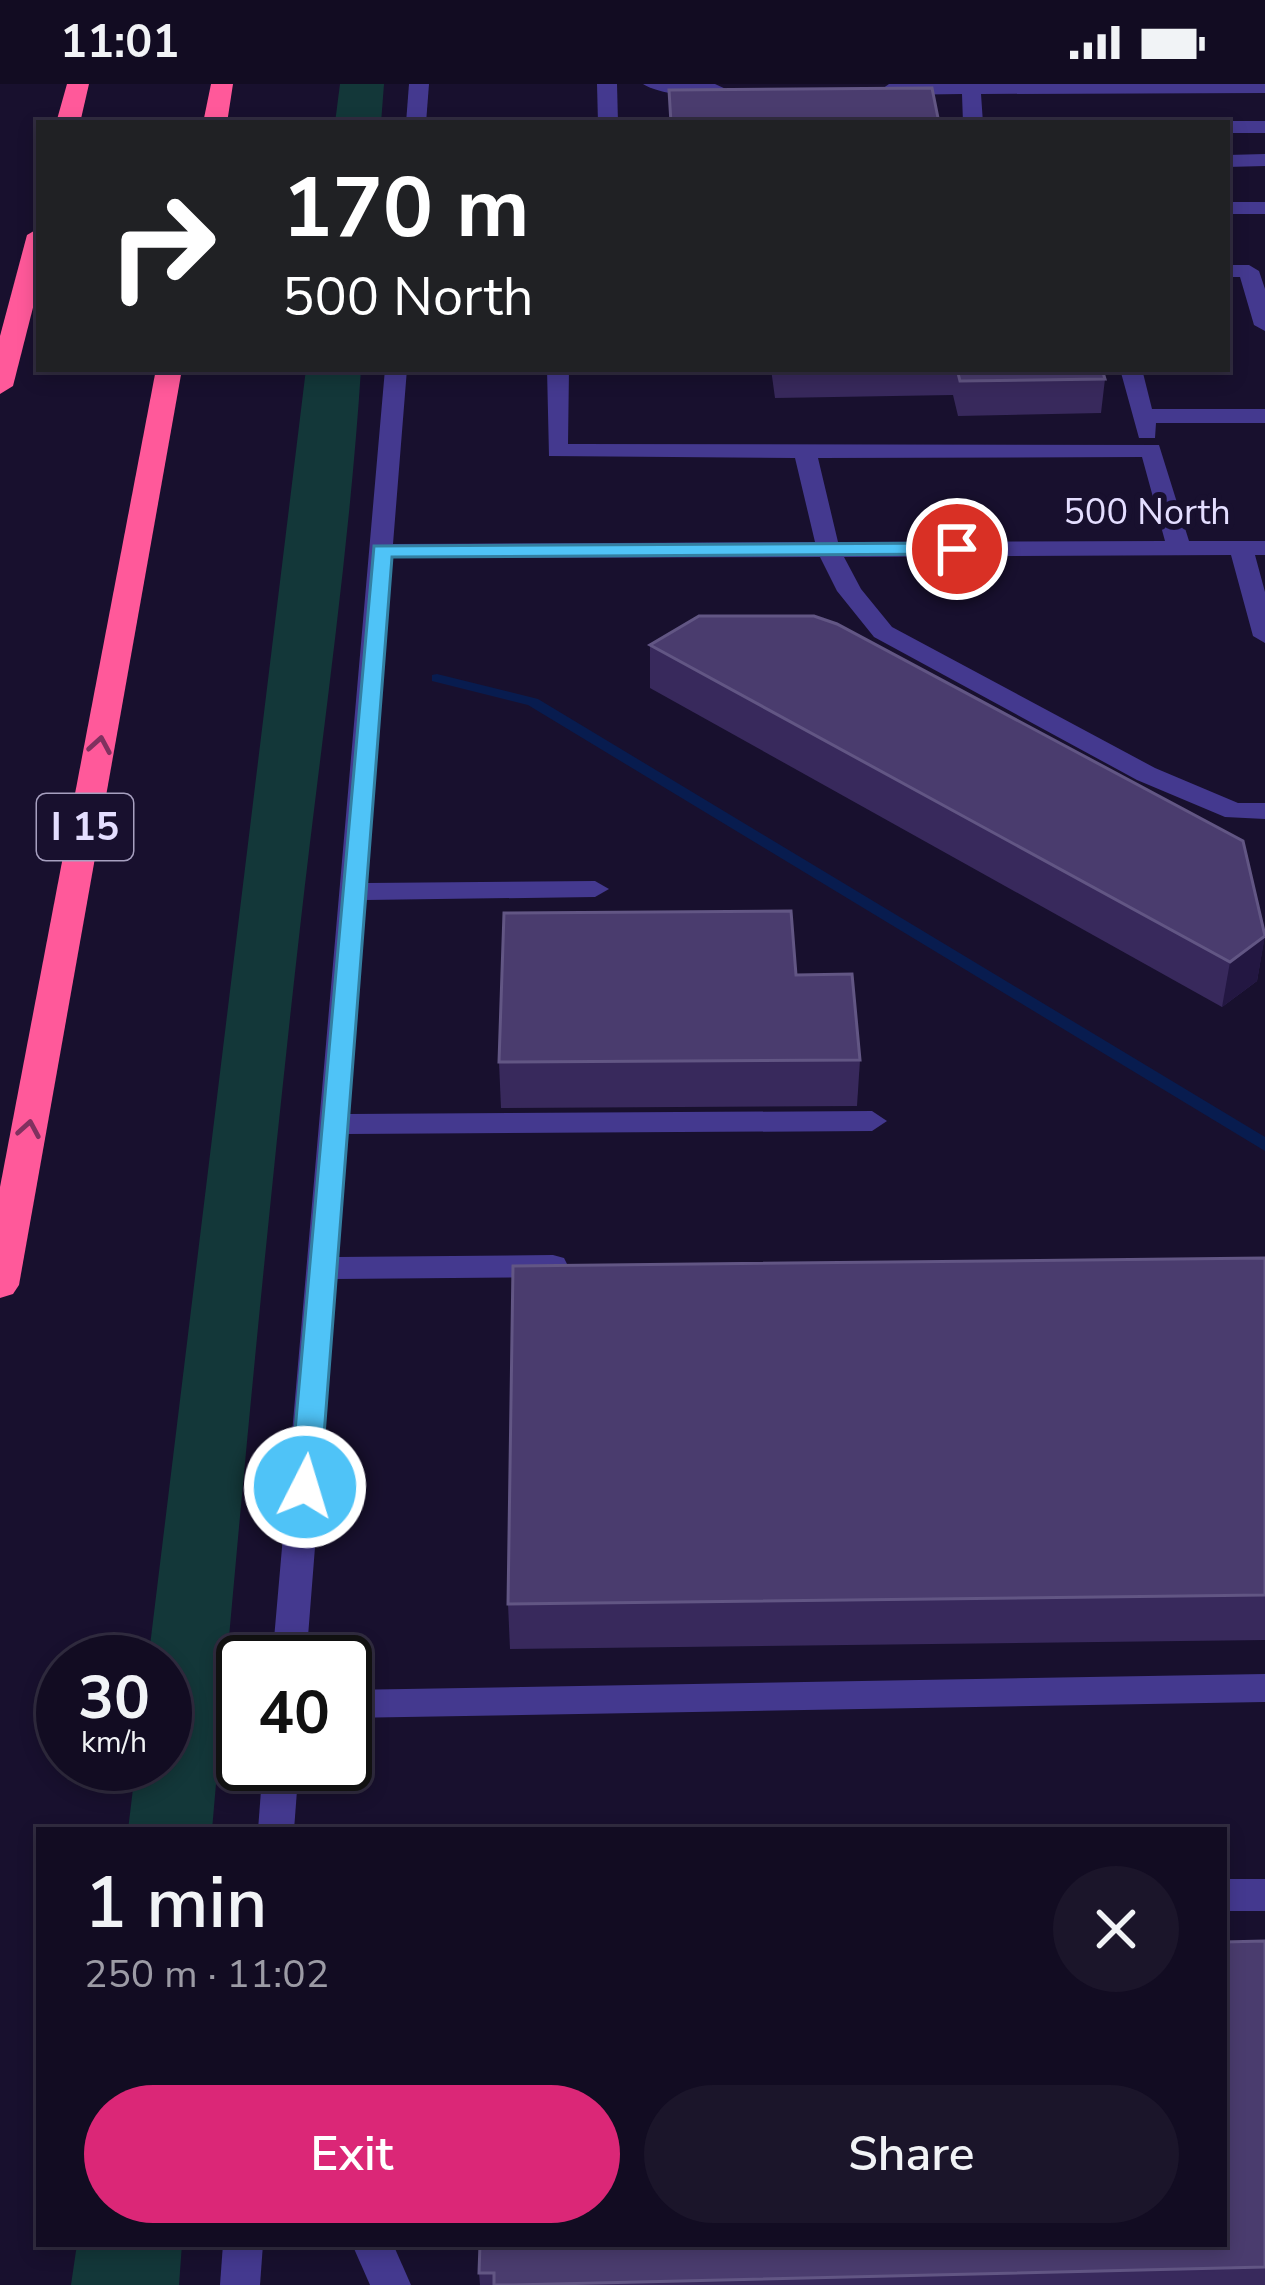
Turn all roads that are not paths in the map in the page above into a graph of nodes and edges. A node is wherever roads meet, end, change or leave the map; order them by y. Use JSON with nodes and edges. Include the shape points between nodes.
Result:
{"nodes":[{"id":1,"x":78,"y":84,"type":"edge"},
{"id":2,"x":222,"y":84,"type":"edge"},
{"id":3,"x":419,"y":84,"type":"edge"},
{"id":4,"x":608,"y":84,"type":"edge"},
{"id":5,"x":652,"y":84,"type":"edge"},
{"id":6,"x":1265,"y":87,"type":"edge"},
{"id":7,"x":971,"y":89,"type":"junction"},
{"id":8,"x":745,"y":90,"type":"edge"},
{"id":9,"x":878,"y":90,"type":"edge"},
{"id":10,"x":69,"y":120,"type":"edge"},
{"id":11,"x":216,"y":120,"type":"edge"},
{"id":12,"x":416,"y":120,"type":"edge"},
{"id":13,"x":608,"y":120,"type":"edge"},
{"id":14,"x":973,"y":120,"type":"edge"},
{"id":15,"x":1230,"y":127,"type":"edge"},
{"id":16,"x":1265,"y":127,"type":"edge"},
{"id":17,"x":1265,"y":160,"type":"edge"},
{"id":18,"x":1230,"y":161,"type":"edge"},
{"id":19,"x":1230,"y":208,"type":"edge"},
{"id":20,"x":1265,"y":208,"type":"edge"},
{"id":21,"x":36,"y":247,"type":"edge"},
{"id":22,"x":1230,"y":271,"type":"edge"},
{"id":23,"x":1265,"y":325,"type":"edge"},
{"id":24,"x":168,"y":372,"type":"edge"},
{"id":25,"x":396,"y":372,"type":"edge"},
{"id":26,"x":558,"y":372,"type":"edge"},
{"id":27,"x":1132,"y":372,"type":"edge"},
{"id":28,"x":0,"y":386,"type":"edge"},
{"id":29,"x":1142,"y":416,"type":"junction"},
{"id":30,"x":1265,"y":416,"type":"edge"},
{"id":31,"x":1151,"y":450,"type":"junction"},
{"id":32,"x":805,"y":451,"type":"junction"},
{"id":33,"x":1253,"y":548,"type":"edge"},
{"id":34,"x":825,"y":549,"type":"junction"},
{"id":35,"x":1179,"y":549,"type":"junction"},
{"id":36,"x":382,"y":551,"type":"junction"},
{"id":37,"x":1265,"y":636,"type":"edge"},
{"id":38,"x":1265,"y":811,"type":"edge"},
{"id":39,"x":595,"y":889,"type":"dead end"},
{"id":40,"x":354,"y":892,"type":"junction"},
{"id":41,"x":872,"y":1120,"type":"dead end"},
{"id":42,"x":336,"y":1124,"type":"junction"},
{"id":43,"x":583,"y":1266,"type":"edge"},
{"id":44,"x":325,"y":1268,"type":"junction"},
{"id":45,"x":0,"y":1285,"type":"edge"},
{"id":46,"x":291,"y":1635,"type":"edge"},
{"id":47,"x":1265,"y":1688,"type":"edge"},
{"id":48,"x":372,"y":1704,"type":"edge"},
{"id":49,"x":279,"y":1791,"type":"edge"},
{"id":50,"x":276,"y":1827,"type":"edge"},
{"id":51,"x":1265,"y":1894,"type":"edge"},
{"id":52,"x":1227,"y":1895,"type":"edge"},
{"id":53,"x":243,"y":2247,"type":"edge"},
{"id":54,"x":373,"y":2247,"type":"edge"},
{"id":55,"x":240,"y":2285,"type":"edge"},
{"id":56,"x":391,"y":2285,"type":"edge"}],
"edges":[{"from":1,"to":10,"type":"highway"},
{"from":2,"to":11,"type":"highway"},
{"from":3,"to":12,"type":"street"},
{"from":4,"to":13,"type":"street"},
{"from":5,"to":8,"type":"street"},
{"from":6,"to":7,"type":"street"},
{"from":7,"to":9,"type":"street"},
{"from":7,"to":14,"type":"street"},
{"from":15,"to":16,"type":"street"},
{"from":17,"to":18,"type":"street"},
{"from":19,"to":20,"type":"street"},
{"from":21,"to":28,"type":"highway"},
{"from":22,"to":23,"type":"street","via":[[1249,271]]},
{"from":45,"to":24,"type":"highway","number":"I 15","one_way":true},
{"from":25,"to":36,"type":"street"},
{"from":26,"to":32,"type":"street","via":[[557,451]]},
{"from":27,"to":29,"type":"street"},
{"from":29,"to":30,"type":"street"},
{"from":29,"to":31,"type":"street"},
{"from":31,"to":32,"type":"street"},
{"from":31,"to":35,"type":"street"},
{"from":32,"to":34,"type":"street"},
{"from":33,"to":35,"type":"street","name":"500 North"},
{"from":33,"to":37,"type":"street"},
{"from":34,"to":35,"type":"street","name":"500 North"},
{"from":34,"to":36,"type":"street","name":"500 North"},
{"from":34,"to":38,"type":"street","via":[[855,604],[883,632],[1145,773],[1234,812]]},
{"from":36,"to":40,"type":"street"},
{"from":39,"to":40,"type":"street"},
{"from":40,"to":42,"type":"street"},
{"from":41,"to":42,"type":"street"},
{"from":42,"to":44,"type":"street"},
{"from":43,"to":44,"type":"street"},
{"from":44,"to":46,"type":"street"},
{"from":47,"to":48,"type":"street"},
{"from":49,"to":50,"type":"street"},
{"from":51,"to":52,"type":"street"},
{"from":53,"to":55,"type":"street"},
{"from":54,"to":56,"type":"street"}]}
